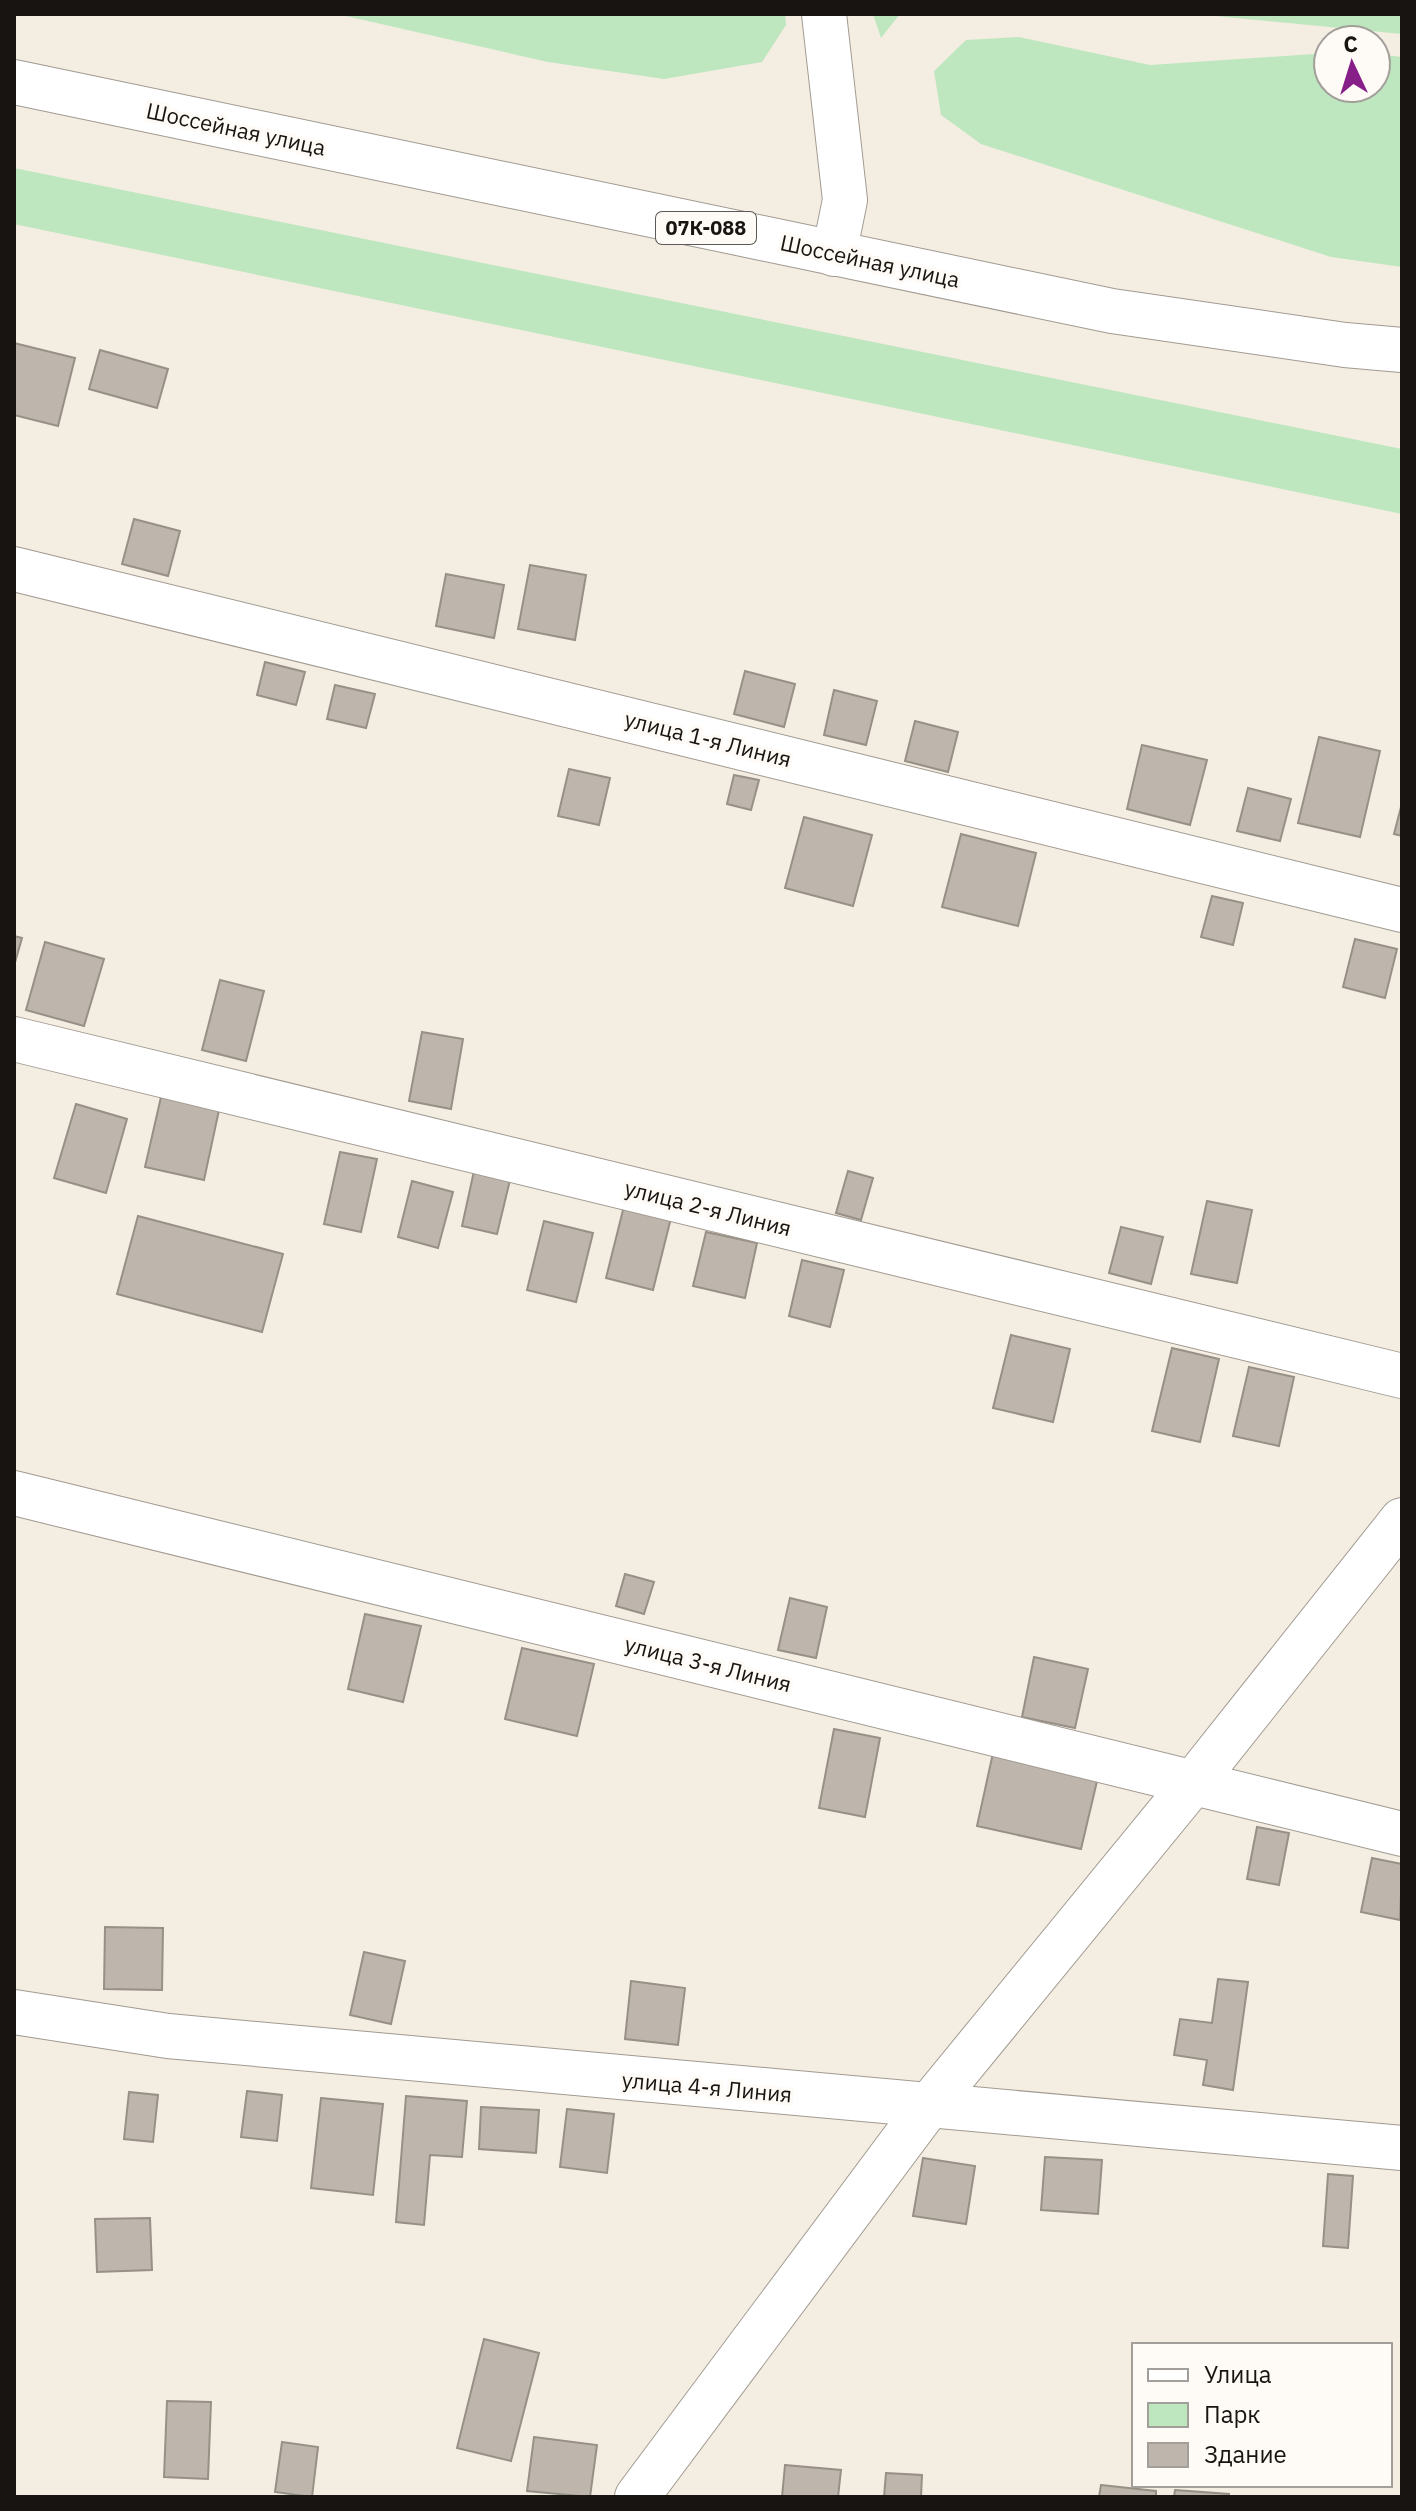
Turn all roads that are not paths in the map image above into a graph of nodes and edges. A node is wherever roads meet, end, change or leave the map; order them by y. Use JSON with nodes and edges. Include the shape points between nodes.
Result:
{"nodes":[{"id":1,"x":824,"y":14,"type":"edge"},
{"id":2,"x":14,"y":82,"type":"edge"},
{"id":3,"x":834,"y":254,"type":"junction"},
{"id":4,"x":1402,"y":350,"type":"edge"},
{"id":5,"x":14,"y":569,"type":"edge"},
{"id":6,"x":1402,"y":910,"type":"edge"},
{"id":7,"x":14,"y":1039,"type":"edge"},
{"id":8,"x":1402,"y":1376,"type":"edge"},
{"id":9,"x":14,"y":1493,"type":"edge"},
{"id":10,"x":1402,"y":1520,"type":"edge"},
{"id":11,"x":1193,"y":1783,"type":"junction"},
{"id":12,"x":1402,"y":1834,"type":"edge"},
{"id":13,"x":14,"y":2012,"type":"edge"},
{"id":14,"x":927,"y":2108,"type":"junction"},
{"id":15,"x":1402,"y":2148,"type":"edge"},
{"id":16,"x":637,"y":2497,"type":"edge"}],
"edges":[{"from":1,"to":3,"type":"street","via":[[845,200]]},
{"from":2,"to":3,"type":"street","name":"Шоссейная улица","number":"07К-088"},
{"from":3,"to":4,"type":"street","name":"Шоссейная улица","number":"07К-088","via":[[1112,311]]},
{"from":5,"to":6,"type":"street","name":"улица 1-я Линия"},
{"from":7,"to":8,"type":"street","name":"улица 2-я Линия"},
{"from":9,"to":11,"type":"street","name":"улица 3-я Линия"},
{"from":10,"to":11,"type":"street"},
{"from":11,"to":12,"type":"street","name":"улица 3-я Линия"},
{"from":11,"to":14,"type":"street"},
{"from":13,"to":14,"type":"street","name":"улица 4-я Линия","via":[[168,2036]]},
{"from":14,"to":15,"type":"street","name":"улица 4-я Линия"},
{"from":14,"to":16,"type":"street"}]}
